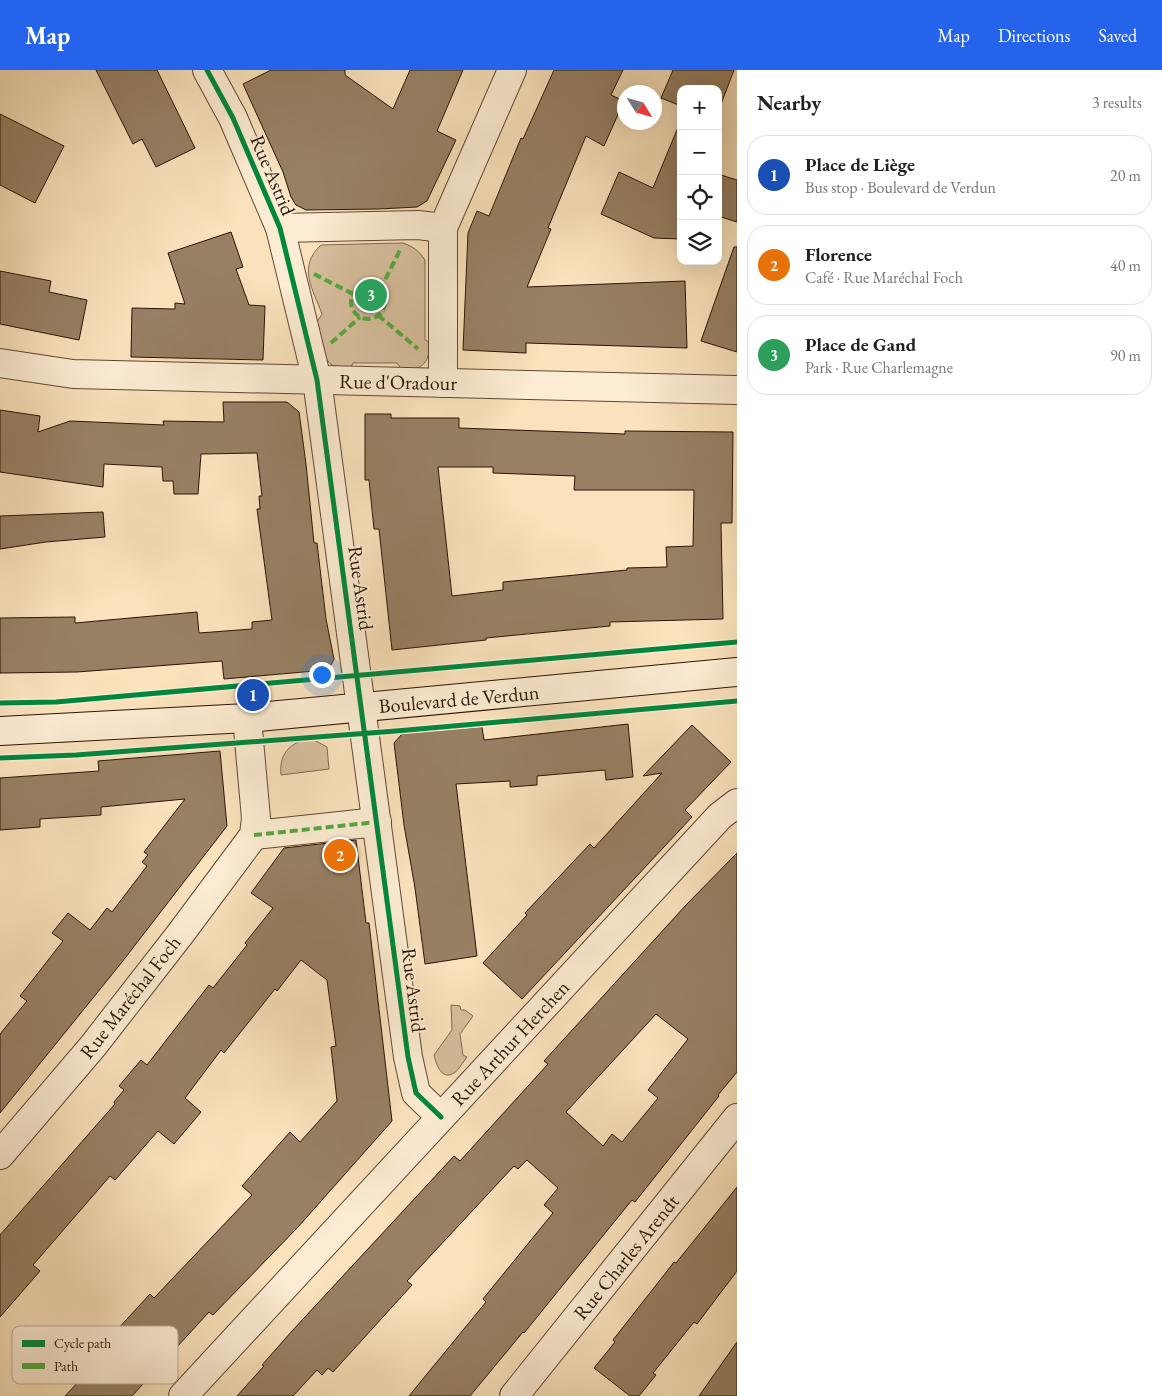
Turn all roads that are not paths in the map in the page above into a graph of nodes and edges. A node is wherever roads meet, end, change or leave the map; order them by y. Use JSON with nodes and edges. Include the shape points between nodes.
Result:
{"nodes":[{"id":1,"x":207,"y":70,"type":"edge"},
{"id":2,"x":512,"y":70,"type":"edge"},
{"id":3,"x":280,"y":228,"type":"junction"},
{"id":4,"x":444,"y":228,"type":"junction"},
{"id":5,"x":0,"y":363,"type":"edge"},
{"id":6,"x":317,"y":380,"type":"junction"},
{"id":7,"x":443,"y":383,"type":"junction"},
{"id":8,"x":737,"y":390,"type":"edge"},
{"id":9,"x":737,"y":672,"type":"edge"},
{"id":10,"x":362,"y":708,"type":"junction"},
{"id":11,"x":247,"y":718,"type":"junction"},
{"id":12,"x":0,"y":731,"type":"edge"},
{"id":13,"x":737,"y":803,"type":"edge"},
{"id":14,"x":377,"y":822,"type":"junction"},
{"id":15,"x":254,"y":834,"type":"junction"},
{"id":16,"x":441,"y":1117,"type":"junction"},
{"id":17,"x":737,"y":1118,"type":"edge"},
{"id":18,"x":0,"y":1155,"type":"edge"},
{"id":19,"x":183,"y":1396,"type":"edge"},
{"id":20,"x":514,"y":1396,"type":"edge"}],
"edges":[{"from":1,"to":3,"type":"street","name":"Rue Astrid","via":[[232,118]]},
{"from":2,"to":4,"type":"street"},
{"from":3,"to":4,"type":"street","via":[[418,225]]},
{"from":3,"to":6,"type":"street","name":"Rue Astrid"},
{"from":4,"to":7,"type":"street"},
{"from":5,"to":6,"type":"street","name":"Rue d'Oradour","via":[[73,374]]},
{"from":6,"to":7,"type":"street","name":"Rue d'Oradour"},
{"from":6,"to":10,"type":"street","name":"Rue Astrid"},
{"from":7,"to":8,"type":"street","name":"Rue d'Oradour"},
{"from":9,"to":10,"type":"street","name":"Boulevard de Verdun"},
{"from":10,"to":11,"type":"street","name":"Boulevard de Verdun"},
{"from":10,"to":14,"type":"street","name":"Rue Astrid"},
{"from":11,"to":12,"type":"street","name":"Boulevard de Verdun"},
{"from":11,"to":15,"type":"street","via":[[256,818]]},
{"from":13,"to":16,"type":"street","name":"Rue Arthur Herchen","via":[[720,816]]},
{"from":14,"to":15,"type":"street"},
{"from":14,"to":16,"type":"street","name":"Rue Astrid","via":[[408,1057],[416,1093]]},
{"from":15,"to":18,"type":"street","name":"Rue Maréchal Foch","via":[[99,1038]]},
{"from":16,"to":19,"type":"street","name":"Rue Arthur Herchen"},
{"from":17,"to":20,"type":"street","name":"Rue Charles Arendt"}]}
